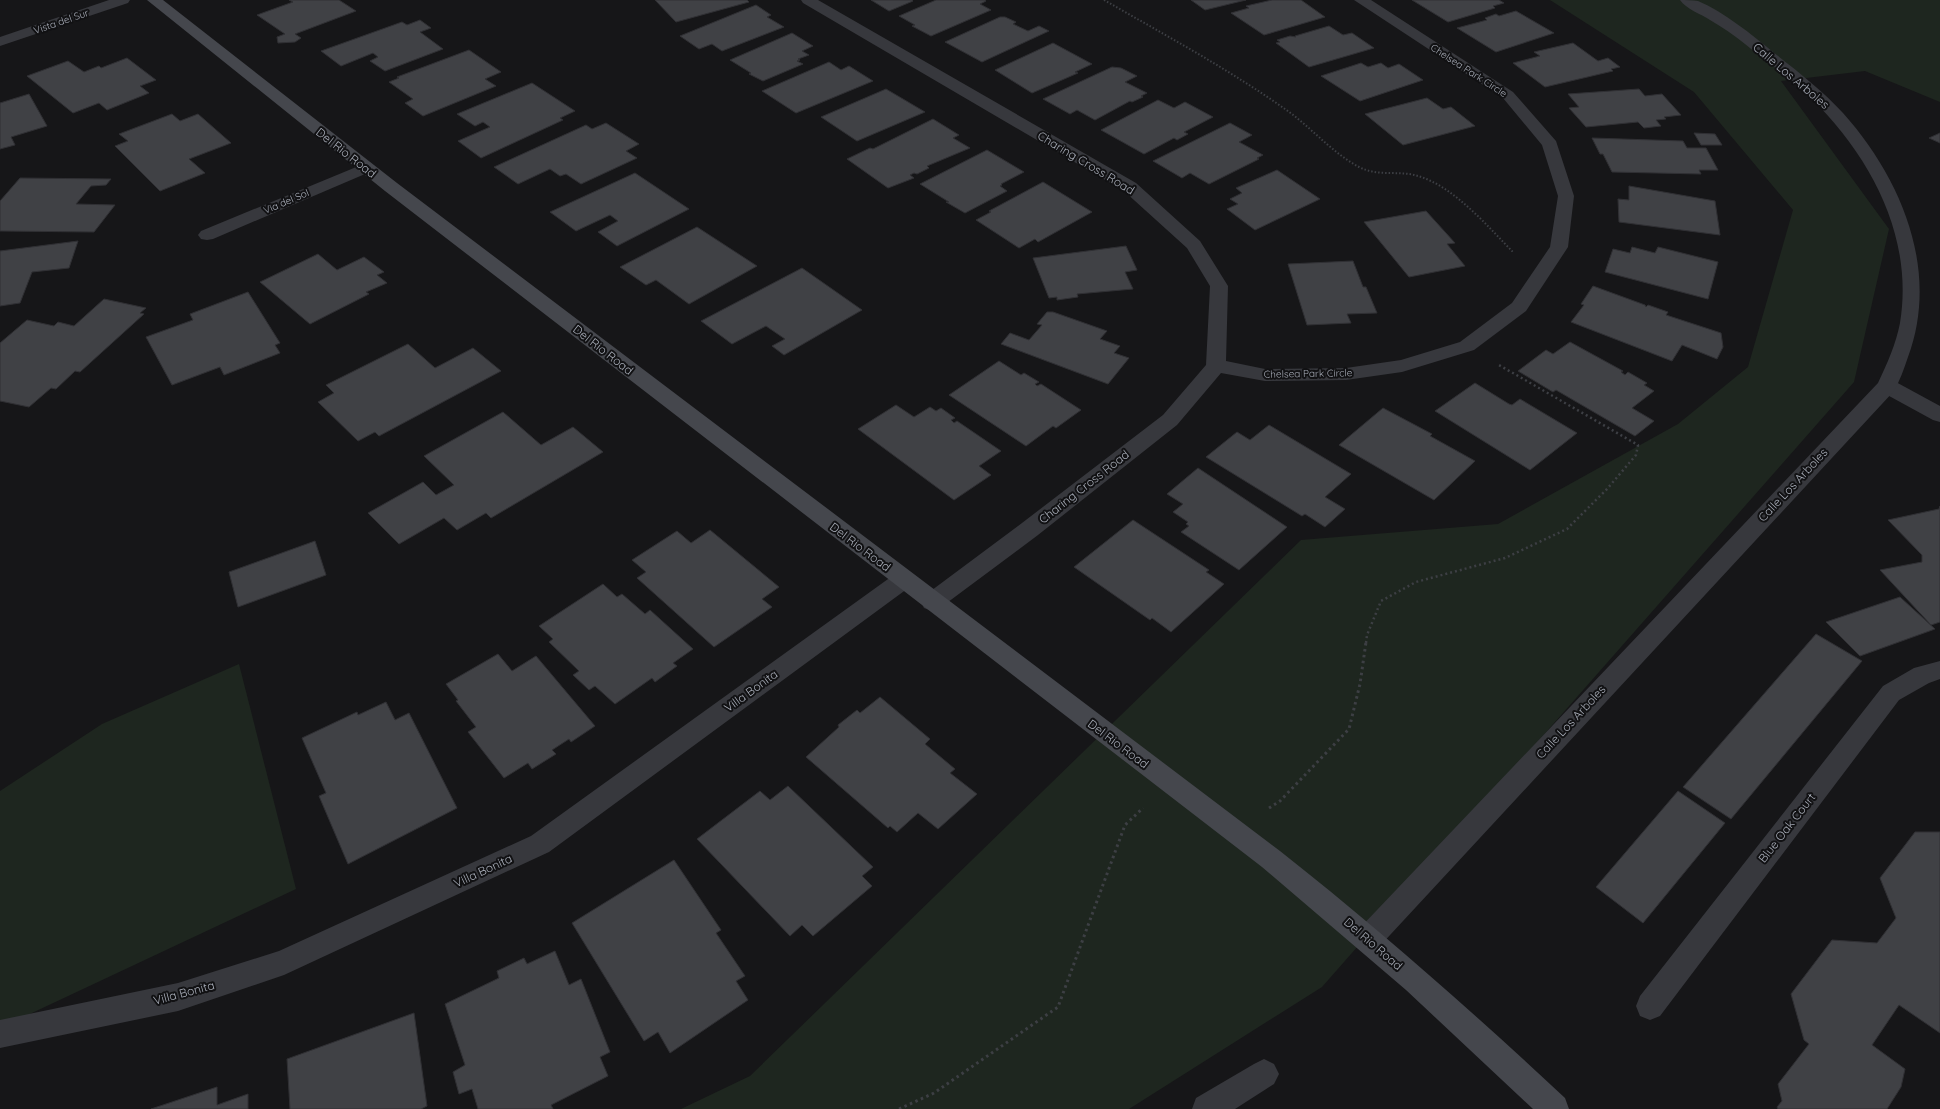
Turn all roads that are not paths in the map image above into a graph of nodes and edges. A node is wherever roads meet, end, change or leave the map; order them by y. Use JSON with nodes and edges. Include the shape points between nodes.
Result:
{"nodes":[{"id":1,"x":122,"y":0,"type":"edge"},
{"id":2,"x":154,"y":0,"type":"edge"},
{"id":3,"x":808,"y":0,"type":"edge"},
{"id":4,"x":1361,"y":0,"type":"edge"},
{"id":5,"x":1687,"y":0,"type":"edge"},
{"id":6,"x":0,"y":42,"type":"edge"},
{"id":7,"x":366,"y":168,"type":"junction"},
{"id":8,"x":207,"y":235,"type":"dead end"},
{"id":9,"x":1216,"y":366,"type":"junction"},
{"id":10,"x":1887,"y":386,"type":"junction"},
{"id":11,"x":1940,"y":415,"type":"edge"},
{"id":12,"x":904,"y":580,"type":"junction"},
{"id":13,"x":932,"y":602,"type":"junction"},
{"id":14,"x":1940,"y":670,"type":"edge"},
{"id":15,"x":1368,"y":939,"type":"junction"},
{"id":16,"x":1650,"y":1006,"type":"dead end"},
{"id":17,"x":0,"y":1034,"type":"edge"},
{"id":18,"x":1264,"y":1074,"type":"dead end"},
{"id":19,"x":1207,"y":1109,"type":"edge"},
{"id":20,"x":1554,"y":1109,"type":"edge"}],
"edges":[{"from":1,"to":6,"type":"street","name":"Vista del Sur"},
{"from":2,"to":7,"type":"main road","name":"Del Rio Road"},
{"from":3,"to":9,"type":"street","name":"Charing Cross Road","via":[[1130,188],[1194,245],[1219,286]]},
{"from":4,"to":9,"type":"street","name":"Chelsea Park Circle","via":[[1508,95],[1550,144],[1566,196],[1559,247],[1519,307],[1467,346],[1402,366],[1346,374],[1265,375]]},
{"from":5,"to":10,"type":"street","name":"Calle Los Arboles","via":[[1737,30],[1815,93],[1840,118],[1860,144],[1890,195],[1904,230],[1910,260],[1912,291],[1909,323],[1901,354]]},
{"from":7,"to":8,"type":"street","name":"Via del Sol"},
{"from":7,"to":12,"type":"main road","name":"Del Rio Road"},
{"from":9,"to":13,"type":"street","name":"Charing Cross Road","via":[[1170,420]]},
{"from":10,"to":11,"type":"street"},
{"from":10,"to":15,"type":"street","name":"Calle Los Arboles"},
{"from":12,"to":13,"type":"main road","name":"Del Rio Road"},
{"from":12,"to":17,"type":"street","name":"Villa Bonita","via":[[540,844],[284,962],[178,997]]},
{"from":13,"to":15,"type":"main road","name":"Del Rio Road","via":[[1234,829]]},
{"from":14,"to":16,"type":"street","name":"Blue Oak Court","via":[[1922,675],[1892,693]]},
{"from":15,"to":20,"type":"main road","name":"Del Rio Road","via":[[1498,1054]]},
{"from":18,"to":19,"type":"street"}]}
